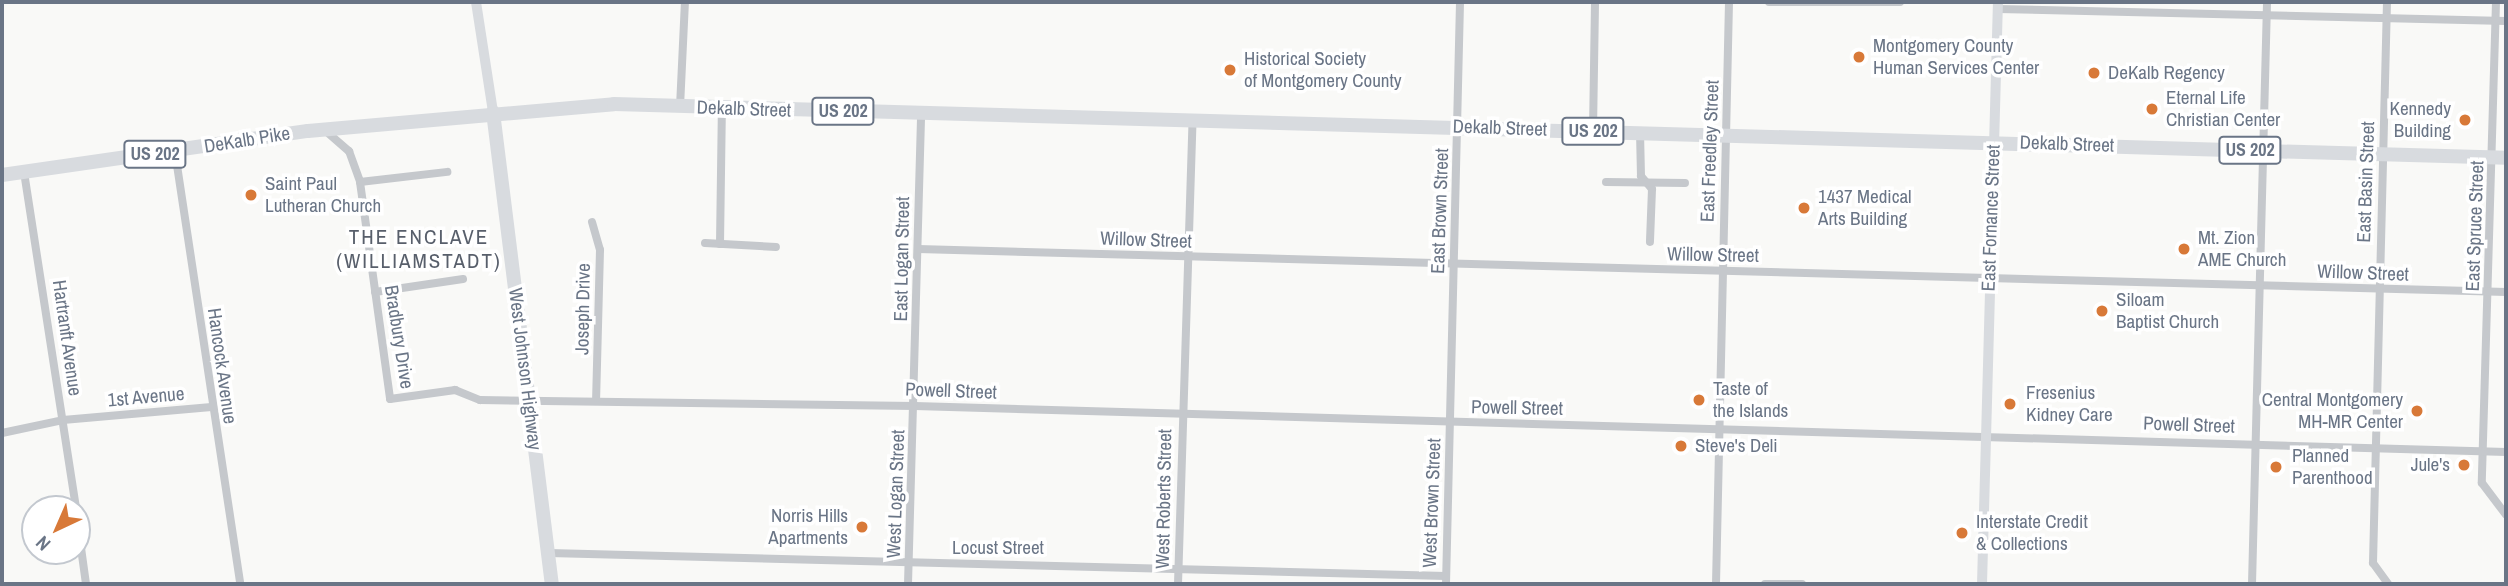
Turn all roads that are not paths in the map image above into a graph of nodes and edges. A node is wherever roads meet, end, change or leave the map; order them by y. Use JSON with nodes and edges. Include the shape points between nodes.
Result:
{"nodes":[{"id":1,"x":476,"y":2,"type":"edge"},
{"id":2,"x":685,"y":2,"type":"edge"},
{"id":3,"x":1460,"y":2,"type":"edge"},
{"id":4,"x":1595,"y":2,"type":"edge"},
{"id":5,"x":1729,"y":2,"type":"edge"},
{"id":6,"x":1769,"y":2,"type":"edge"},
{"id":7,"x":1900,"y":2,"type":"edge"},
{"id":8,"x":2267,"y":2,"type":"edge"},
{"id":9,"x":2387,"y":2,"type":"edge"},
{"id":10,"x":2496,"y":2,"type":"edge"},
{"id":11,"x":1852,"y":3,"type":"edge"},
{"id":12,"x":1998,"y":5,"type":"edge"},
{"id":13,"x":2138,"y":6,"type":"edge"},
{"id":14,"x":2267,"y":15,"type":"junction"},
{"id":15,"x":2387,"y":19,"type":"junction"},
{"id":16,"x":2496,"y":21,"type":"junction"},
{"id":17,"x":2506,"y":22,"type":"edge"},
{"id":18,"x":680,"y":107,"type":"junction"},
{"id":19,"x":722,"y":108,"type":"junction"},
{"id":20,"x":493,"y":113,"type":"junction"},
{"id":21,"x":921,"y":113,"type":"junction"},
{"id":22,"x":1193,"y":118,"type":"junction"},
{"id":23,"x":1459,"y":126,"type":"junction"},
{"id":24,"x":308,"y":131,"type":"junction"},
{"id":25,"x":1593,"y":131,"type":"junction"},
{"id":26,"x":1640,"y":132,"type":"junction"},
{"id":27,"x":1727,"y":134,"type":"junction"},
{"id":28,"x":1993,"y":141,"type":"junction"},
{"id":29,"x":2263,"y":150,"type":"junction"},
{"id":30,"x":175,"y":152,"type":"junction"},
{"id":31,"x":2382,"y":154,"type":"junction"},
{"id":32,"x":2500,"y":158,"type":"edge"},
{"id":33,"x":24,"y":172,"type":"junction"},
{"id":34,"x":447,"y":172,"type":"dead end"},
{"id":35,"x":2,"y":175,"type":"edge"},
{"id":36,"x":360,"y":182,"type":"junction"},
{"id":37,"x":1606,"y":182,"type":"dead end"},
{"id":38,"x":1649,"y":183,"type":"junction"},
{"id":39,"x":1685,"y":183,"type":"dead end"},
{"id":40,"x":593,"y":222,"type":"dead end"},
{"id":41,"x":1650,"y":242,"type":"dead end"},
{"id":42,"x":705,"y":243,"type":"dead end"},
{"id":43,"x":720,"y":244,"type":"junction"},
{"id":44,"x":776,"y":247,"type":"dead end"},
{"id":45,"x":918,"y":249,"type":"junction"},
{"id":46,"x":1187,"y":257,"type":"junction"},
{"id":47,"x":1454,"y":266,"type":"junction"},
{"id":48,"x":1722,"y":271,"type":"junction"},
{"id":49,"x":1989,"y":278,"type":"junction"},
{"id":50,"x":463,"y":279,"type":"dead end"},
{"id":51,"x":2259,"y":285,"type":"junction"},
{"id":52,"x":2378,"y":290,"type":"junction"},
{"id":53,"x":375,"y":292,"type":"junction"},
{"id":54,"x":2488,"y":292,"type":"junction"},
{"id":55,"x":2506,"y":292,"type":"edge"},
{"id":56,"x":528,"y":397,"type":"junction"},
{"id":57,"x":596,"y":398,"type":"junction"},
{"id":58,"x":915,"y":406,"type":"junction"},
{"id":59,"x":211,"y":407,"type":"junction"},
{"id":60,"x":1181,"y":414,"type":"junction"},
{"id":61,"x":63,"y":420,"type":"junction"},
{"id":62,"x":1450,"y":422,"type":"junction"},
{"id":63,"x":1718,"y":428,"type":"junction"},
{"id":64,"x":2,"y":433,"type":"edge"},
{"id":65,"x":1986,"y":434,"type":"junction"},
{"id":66,"x":2255,"y":443,"type":"junction"},
{"id":67,"x":2374,"y":447,"type":"junction"},
{"id":68,"x":2483,"y":451,"type":"junction"},
{"id":69,"x":2506,"y":452,"type":"edge"},
{"id":70,"x":74,"y":495,"type":"edge"},
{"id":71,"x":2506,"y":515,"type":"edge"},
{"id":72,"x":549,"y":553,"type":"junction"},
{"id":73,"x":909,"y":564,"type":"junction"},
{"id":74,"x":83,"y":565,"type":"edge"},
{"id":75,"x":1178,"y":568,"type":"junction"},
{"id":76,"x":1446,"y":580,"type":"edge"},
{"id":77,"x":86,"y":584,"type":"edge"},
{"id":78,"x":240,"y":584,"type":"edge"},
{"id":79,"x":552,"y":584,"type":"edge"},
{"id":80,"x":908,"y":584,"type":"edge"},
{"id":81,"x":1178,"y":584,"type":"edge"},
{"id":82,"x":1716,"y":584,"type":"edge"},
{"id":83,"x":1765,"y":584,"type":"edge"},
{"id":84,"x":1802,"y":584,"type":"edge"},
{"id":85,"x":1982,"y":584,"type":"edge"},
{"id":86,"x":2252,"y":584,"type":"edge"},
{"id":87,"x":2388,"y":584,"type":"edge"}],
"edges":[{"from":1,"to":20,"type":"street"},
{"from":2,"to":18,"type":"street"},
{"from":3,"to":23,"type":"street","name":"East Brown Street"},
{"from":4,"to":25,"type":"street"},
{"from":5,"to":27,"type":"street","name":"East Freedley Street"},
{"from":6,"to":11,"type":"street"},
{"from":7,"to":11,"type":"street"},
{"from":8,"to":14,"type":"street"},
{"from":9,"to":15,"type":"street","name":"East Basin Street"},
{"from":10,"to":16,"type":"street","name":"East Spruce Street"},
{"from":12,"to":13,"type":"street"},
{"from":12,"to":28,"type":"street","name":"East Fornance Street"},
{"from":13,"to":14,"type":"street"},
{"from":14,"to":15,"type":"street"},
{"from":14,"to":29,"type":"street"},
{"from":15,"to":16,"type":"street"},
{"from":15,"to":31,"type":"street","name":"East Basin Street"},
{"from":16,"to":17,"type":"street"},
{"from":16,"to":32,"type":"street","name":"East Spruce Street"},
{"from":18,"to":19,"type":"highway","name":"Dekalb Street","number":"US 202"},
{"from":18,"to":20,"type":"highway","name":"Dekalb Street","number":"US 202"},
{"from":19,"to":21,"type":"highway","name":"Dekalb Street","number":"US 202"},
{"from":19,"to":43,"type":"street"},
{"from":20,"to":24,"type":"highway","name":"DeKalb Pike","number":"US 202"},
{"from":20,"to":56,"type":"highway","name":"West Johnson Highway"},
{"from":21,"to":22,"type":"highway","name":"Dekalb Street","number":"US 202"},
{"from":21,"to":45,"type":"street","name":"East Logan Street"},
{"from":22,"to":23,"type":"highway","name":"Dekalb Street","number":"US 202"},
{"from":22,"to":46,"type":"street","name":"West Roberts Street"},
{"from":23,"to":25,"type":"highway","name":"Dekalb Street","number":"US 202"},
{"from":23,"to":47,"type":"street","name":"East Brown Street"},
{"from":24,"to":30,"type":"highway","name":"DeKalb Pike","number":"US 202"},
{"from":24,"to":36,"type":"street","name":"Bradbury Drive","via":[[333,134],[342,142]]},
{"from":25,"to":26,"type":"highway","name":"Dekalb Street","number":"US 202"},
{"from":26,"to":27,"type":"highway","name":"Dekalb Street","number":"US 202"},
{"from":26,"to":38,"type":"street","via":[[1642,176]]},
{"from":27,"to":28,"type":"highway","name":"Dekalb Street","number":"US 202"},
{"from":27,"to":48,"type":"street","name":"East Freedley Street"},
{"from":28,"to":29,"type":"highway","name":"Dekalb Street","number":"US 202"},
{"from":28,"to":49,"type":"street","name":"East Fornance Street"},
{"from":29,"to":31,"type":"highway","name":"Dekalb Street","number":"US 202"},
{"from":29,"to":51,"type":"street"},
{"from":30,"to":33,"type":"highway","name":"DeKalb Pike","number":"US 202"},
{"from":30,"to":59,"type":"street","name":"Hancock Avenue"},
{"from":31,"to":32,"type":"highway","name":"Dekalb Street","number":"US 202"},
{"from":31,"to":52,"type":"street","name":"East Basin Street"},
{"from":32,"to":54,"type":"street","name":"East Spruce Street"},
{"from":33,"to":35,"type":"highway","name":"DeKalb Pike","number":"US 202"},
{"from":33,"to":61,"type":"street","name":"Hartranft Avenue"},
{"from":34,"to":36,"type":"street"},
{"from":36,"to":53,"type":"street","name":"Bradbury Drive"},
{"from":37,"to":38,"type":"street"},
{"from":38,"to":39,"type":"street"},
{"from":38,"to":41,"type":"street"},
{"from":40,"to":57,"type":"street","name":"Joseph Drive","via":[[600,250]]},
{"from":42,"to":43,"type":"street"},
{"from":43,"to":44,"type":"street"},
{"from":45,"to":46,"type":"street","name":"Willow Street"},
{"from":45,"to":58,"type":"street","name":"East Logan Street"},
{"from":46,"to":47,"type":"street","name":"Willow Street"},
{"from":46,"to":60,"type":"street","name":"West Roberts Street"},
{"from":47,"to":48,"type":"street","name":"Willow Street"},
{"from":47,"to":62,"type":"street","name":"East Brown Street"},
{"from":48,"to":49,"type":"street","name":"Willow Street"},
{"from":48,"to":63,"type":"street","name":"East Freedley Street"},
{"from":49,"to":51,"type":"street","name":"Willow Street"},
{"from":49,"to":65,"type":"street","name":"East Fornance Street"},
{"from":50,"to":53,"type":"street"},
{"from":51,"to":52,"type":"street","name":"Willow Street"},
{"from":51,"to":66,"type":"street"},
{"from":52,"to":54,"type":"street","name":"Willow Street"},
{"from":52,"to":67,"type":"street","name":"East Basin Street"},
{"from":53,"to":56,"type":"street","name":"Bradbury Drive","via":[[390,399],[455,390],[480,400]]},
{"from":54,"to":55,"type":"street","name":"Willow Street"},
{"from":54,"to":68,"type":"street","name":"East Spruce Street"},
{"from":56,"to":57,"type":"street","name":"Powell Street"},
{"from":56,"to":72,"type":"highway","name":"West Johnson Highway"},
{"from":57,"to":58,"type":"street","name":"Powell Street"},
{"from":58,"to":60,"type":"street","name":"Powell Street"},
{"from":58,"to":73,"type":"street","name":"West Logan Street"},
{"from":59,"to":61,"type":"street","name":"1st Avenue"},
{"from":59,"to":78,"type":"street","name":"Hancock Avenue"},
{"from":60,"to":62,"type":"street","name":"Powell Street"},
{"from":60,"to":75,"type":"street","name":"West Roberts Street"},
{"from":61,"to":64,"type":"street","name":"1st Avenue"},
{"from":61,"to":70,"type":"street","name":"Hartranft Avenue"},
{"from":62,"to":63,"type":"street","name":"Powell Street"},
{"from":62,"to":76,"type":"street","name":"West Brown Street"},
{"from":63,"to":65,"type":"street","name":"Powell Street"},
{"from":63,"to":82,"type":"street","name":"East Freedley Street"},
{"from":65,"to":66,"type":"street","name":"Powell Street"},
{"from":65,"to":85,"type":"street","name":"East Fornance Street"},
{"from":66,"to":67,"type":"street","name":"Powell Street"},
{"from":66,"to":86,"type":"street"},
{"from":67,"to":68,"type":"street","name":"Powell Street"},
{"from":67,"to":87,"type":"street","name":"East Basin Street","via":[[2373,563]]},
{"from":68,"to":69,"type":"street","name":"Powell Street"},
{"from":68,"to":71,"type":"street","name":"East Spruce Street","via":[[2482,483]]},
{"from":72,"to":73,"type":"street","name":"Locust Street"},
{"from":72,"to":79,"type":"highway","name":"West Johnson Highway"},
{"from":73,"to":75,"type":"street","name":"Locust Street"},
{"from":73,"to":80,"type":"street","name":"West Logan Street"},
{"from":74,"to":77,"type":"street"},
{"from":75,"to":76,"type":"street","name":"Locust Street"},
{"from":75,"to":81,"type":"street","name":"West Roberts Street"},
{"from":83,"to":84,"type":"street"}]}
